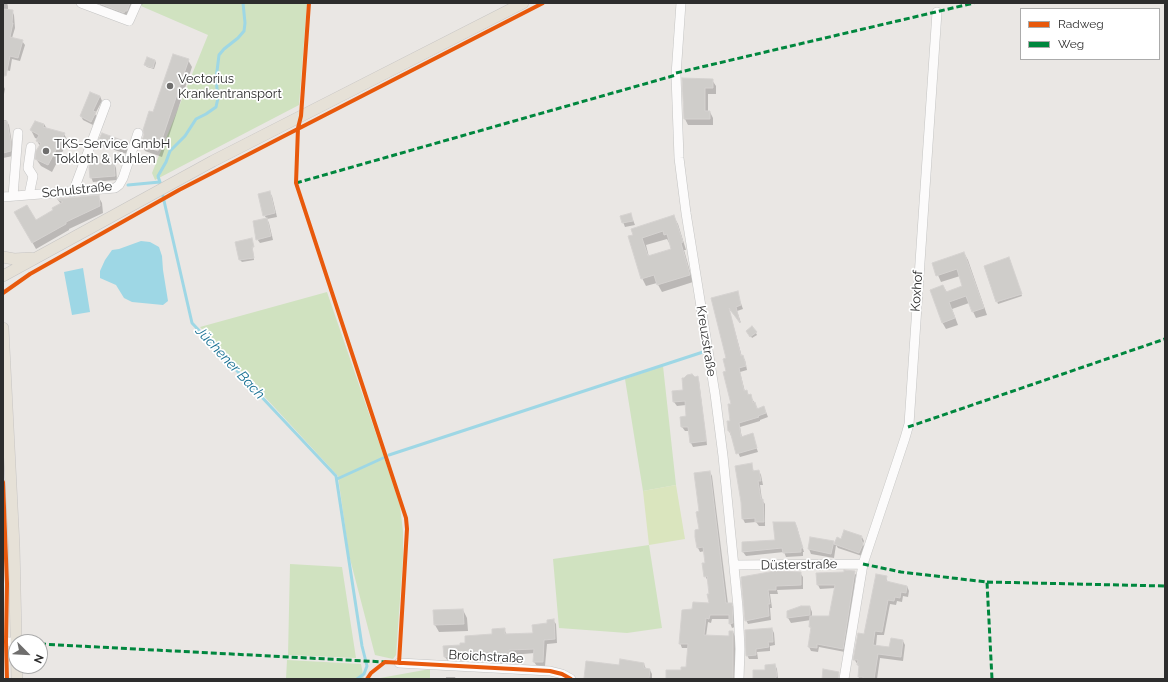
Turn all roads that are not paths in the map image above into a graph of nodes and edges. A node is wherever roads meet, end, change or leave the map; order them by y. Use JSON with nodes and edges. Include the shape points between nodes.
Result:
{"nodes":[{"id":1,"x":81,"y":3,"type":"edge"},
{"id":2,"x":137,"y":3,"type":"edge"},
{"id":3,"x":523,"y":3,"type":"edge"},
{"id":4,"x":681,"y":3,"type":"edge"},
{"id":5,"x":937,"y":12,"type":"dead end"},
{"id":6,"x":106,"y":104,"type":"dead end"},
{"id":7,"x":18,"y":133,"type":"dead end"},
{"id":8,"x":138,"y":133,"type":"dead end"},
{"id":9,"x":31,"y":147,"type":"dead end"},
{"id":10,"x":74,"y":189,"type":"junction"},
{"id":11,"x":30,"y":192,"type":"junction"},
{"id":12,"x":14,"y":193,"type":"junction"},
{"id":13,"x":3,"y":197,"type":"edge"},
{"id":14,"x":3,"y":257,"type":"edge"},
{"id":15,"x":34,"y":258,"type":"junction"},
{"id":16,"x":3,"y":276,"type":"edge"},
{"id":17,"x":3,"y":328,"type":"edge"},
{"id":18,"x":863,"y":564,"type":"junction"},
{"id":19,"x":734,"y":565,"type":"junction"},
{"id":20,"x":15,"y":634,"type":"edge"},
{"id":21,"x":399,"y":662,"type":"dead end"},
{"id":22,"x":571,"y":679,"type":"edge"},
{"id":23,"x":740,"y":679,"type":"edge"},
{"id":24,"x":844,"y":679,"type":"edge"}],
"edges":[{"from":1,"to":2,"type":"street","via":[[130,21]]},
{"from":3,"to":15,"type":"main road","via":[[148,195]]},
{"from":4,"to":19,"type":"street","name":"Kreuzstraße","via":[[676,75],[679,158],[719,422]]},
{"from":5,"to":18,"type":"street","name":"Koxhof","via":[[909,424]]},
{"from":6,"to":10,"type":"street"},
{"from":7,"to":12,"type":"street"},
{"from":8,"to":10,"type":"street","name":"Schulstraße","via":[[119,185],[112,188]]},
{"from":9,"to":11,"type":"street","via":[[28,168],[33,176]]},
{"from":10,"to":11,"type":"street","name":"Schulstraße"},
{"from":11,"to":12,"type":"street","name":"Schulstraße"},
{"from":12,"to":13,"type":"street","name":"Schulstraße"},
{"from":14,"to":15,"type":"main road"},
{"from":15,"to":16,"type":"main road"},
{"from":17,"to":20,"type":"main road","via":[[14,553]]},
{"from":18,"to":19,"type":"street","name":"Düsterstraße"},
{"from":18,"to":24,"type":"street","name":"Koxhof"},
{"from":19,"to":23,"type":"street","name":"Kreuzstraße","via":[[740,635]]},
{"from":21,"to":22,"type":"street","name":"Broichstraße","via":[[550,671]]}]}
